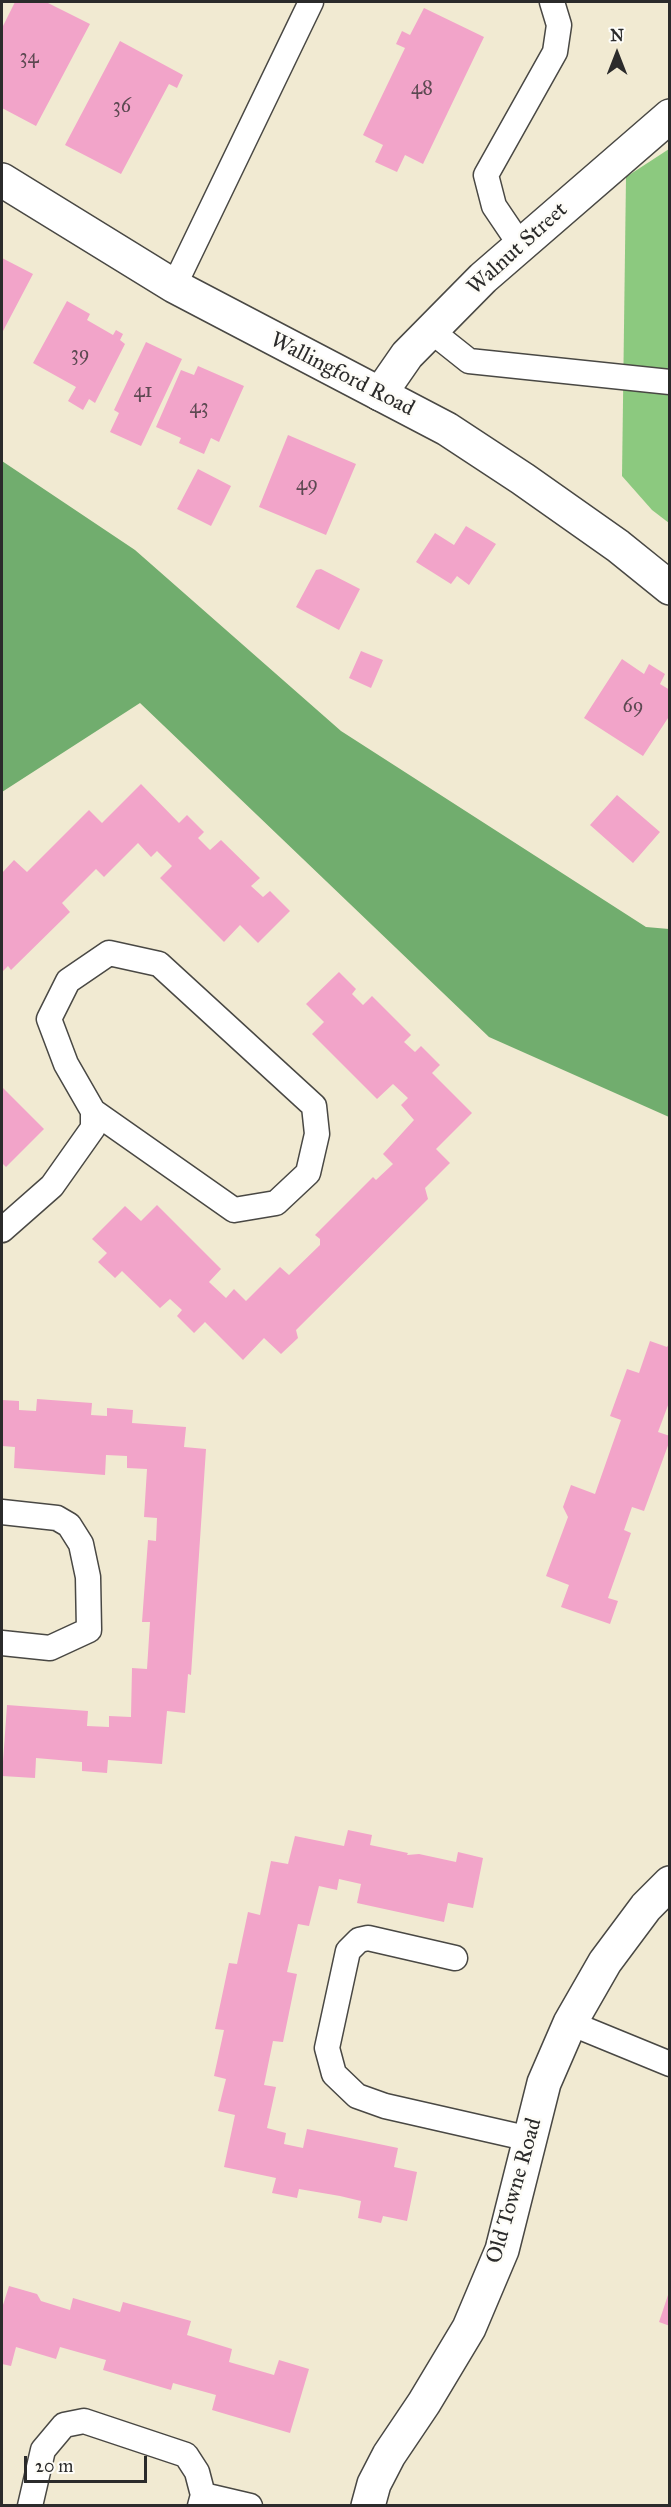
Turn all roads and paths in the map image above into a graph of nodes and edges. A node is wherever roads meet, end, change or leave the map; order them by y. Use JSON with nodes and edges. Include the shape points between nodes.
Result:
{"nodes":[{"id":1,"x":311,"y":2,"type":"edge"},
{"id":2,"x":552,"y":2,"type":"edge"},
{"id":3,"x":669,"y":116,"type":"edge"},
{"id":4,"x":2,"y":180,"type":"edge"},
{"id":5,"x":521,"y":246,"type":"junction"},
{"id":6,"x":174,"y":286,"type":"junction"},
{"id":7,"x":430,"y":330,"type":"junction"},
{"id":8,"x":669,"y":382,"type":"edge"},
{"id":9,"x":380,"y":394,"type":"junction"},
{"id":10,"x":669,"y":588,"type":"edge"},
{"id":11,"x":93,"y":1111,"type":"junction"},
{"id":12,"x":2,"y":1230,"type":"edge"},
{"id":13,"x":2,"y":1512,"type":"edge"},
{"id":14,"x":2,"y":1643,"type":"edge"},
{"id":15,"x":669,"y":1883,"type":"edge"},
{"id":16,"x":454,"y":1958,"type":"dead end"},
{"id":17,"x":570,"y":2023,"type":"junction"},
{"id":18,"x":669,"y":2064,"type":"edge"},
{"id":19,"x":530,"y":2139,"type":"junction"},
{"id":20,"x":201,"y":2500,"type":"edge"},
{"id":21,"x":30,"y":2505,"type":"edge"},
{"id":22,"x":250,"y":2505,"type":"edge"},
{"id":23,"x":368,"y":2505,"type":"edge"}],
"edges":[{"from":1,"to":6,"type":"lane"},
{"from":2,"to":5,"type":"lane","via":[[559,25],[555,52],[486,175],[494,206]]},
{"from":3,"to":5,"type":"street","name":"Walnut Street"},
{"from":4,"to":6,"type":"street","name":"Wallingford Road"},
{"from":5,"to":7,"type":"street","name":"Walnut Street"},
{"from":6,"to":9,"type":"street","name":"Wallingford Road"},
{"from":7,"to":8,"type":"lane","via":[[469,361]]},
{"from":7,"to":9,"type":"street","name":"Walnut Street"},
{"from":9,"to":10,"type":"street","name":"Wallingford Road","via":[[447,429],[523,479],[618,546]]},
{"from":11,"to":11,"type":"lane","via":[[66,1064],[49,1019],[68,981],[109,953],[159,964],[314,1106],[317,1134],[308,1173],[276,1203],[234,1210]]},
{"from":11,"to":12,"type":"lane","via":[[93,1128],[52,1186]]},
{"from":13,"to":14,"type":"lane","via":[[57,1518],[69,1525],[81,1544],[88,1577],[89,1630],[50,1648]]},
{"from":15,"to":17,"type":"street","name":"Old Towne Road","via":[[605,1962]]},
{"from":16,"to":19,"type":"lane","via":[[368,1938],[359,1940],[348,1951],[327,2048],[334,2074],[357,2096],[385,2106]]},
{"from":17,"to":18,"type":"lane"},
{"from":17,"to":19,"type":"street","name":"Old Towne Road","via":[[544,2083]]},
{"from":19,"to":23,"type":"street","name":"Old Towne Road","via":[[502,2250],[469,2328],[389,2455]]},
{"from":20,"to":21,"type":"lane","via":[[197,2472],[186,2455],[84,2421],[64,2425],[43,2450]]},
{"from":20,"to":22,"type":"lane"}]}
